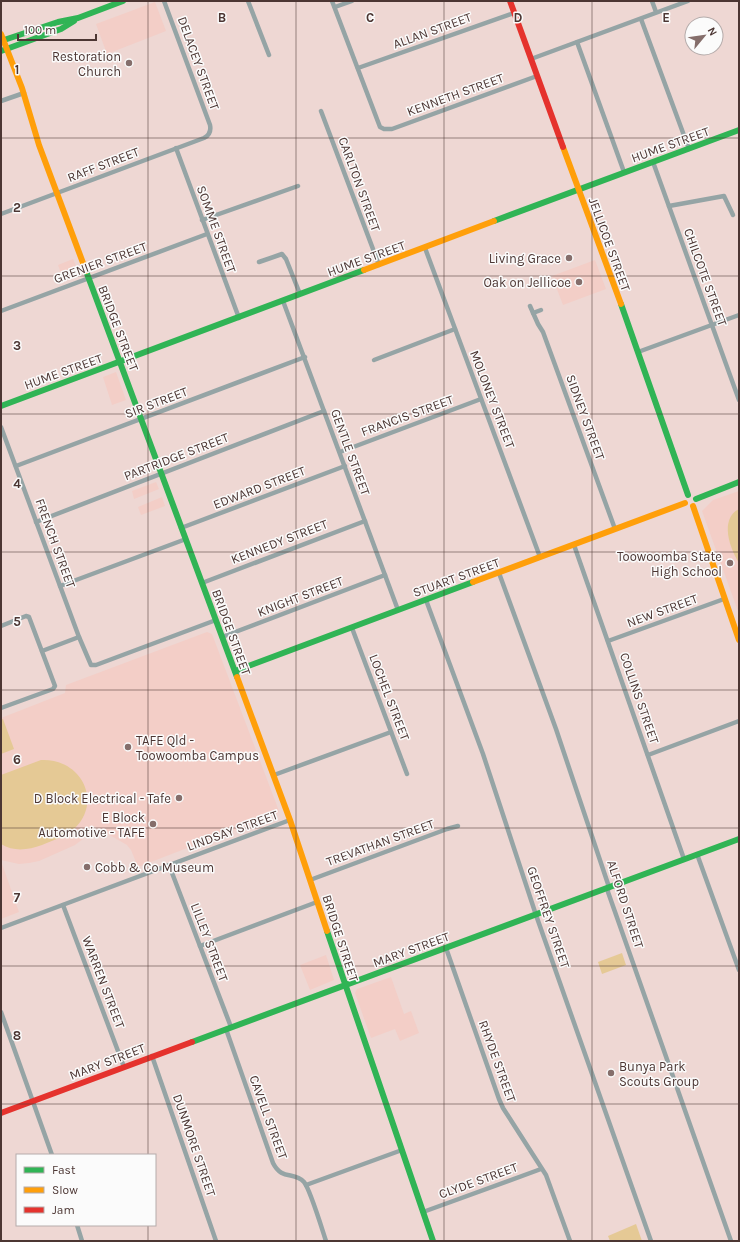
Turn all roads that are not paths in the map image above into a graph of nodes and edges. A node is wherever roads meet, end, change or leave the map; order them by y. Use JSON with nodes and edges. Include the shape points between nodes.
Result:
{"nodes":[{"id":1,"x":123,"y":1,"type":"edge"},
{"id":2,"x":164,"y":1,"type":"edge"},
{"id":3,"x":248,"y":1,"type":"edge"},
{"id":4,"x":332,"y":1,"type":"edge"},
{"id":5,"x":352,"y":1,"type":"edge"},
{"id":6,"x":510,"y":1,"type":"edge"},
{"id":7,"x":652,"y":1,"type":"edge"},
{"id":8,"x":688,"y":1,"type":"edge"},
{"id":9,"x":334,"y":7,"type":"junction"},
{"id":10,"x":656,"y":12,"type":"junction"},
{"id":11,"x":514,"y":13,"type":"junction"},
{"id":12,"x":78,"y":18,"type":"junction"},
{"id":13,"x":640,"y":18,"type":"junction"},
{"id":14,"x":1,"y":34,"type":"edge"},
{"id":15,"x":2,"y":41,"type":"edge"},
{"id":16,"x":577,"y":42,"type":"junction"},
{"id":17,"x":4,"y":50,"type":"edge"},
{"id":18,"x":269,"y":55,"type":"dead end"},
{"id":19,"x":531,"y":59,"type":"junction"},
{"id":20,"x":358,"y":68,"type":"junction"},
{"id":21,"x":537,"y":76,"type":"junction"},
{"id":22,"x":24,"y":93,"type":"junction"},
{"id":23,"x":1,"y":101,"type":"edge"},
{"id":24,"x":321,"y":111,"type":"dead end"},
{"id":25,"x":739,"y":130,"type":"edge"},
{"id":26,"x":210,"y":132,"type":"joint"},
{"id":27,"x":176,"y":148,"type":"junction"},
{"id":28,"x":689,"y":149,"type":"junction"},
{"id":29,"x":652,"y":162,"type":"junction"},
{"id":30,"x":624,"y":172,"type":"junction"},
{"id":31,"x":298,"y":186,"type":"dead end"},
{"id":32,"x":578,"y":190,"type":"junction"},
{"id":33,"x":57,"y":193,"type":"junction"},
{"id":34,"x":669,"y":206,"type":"junction"},
{"id":35,"x":1,"y":214,"type":"edge"},
{"id":36,"x":733,"y":215,"type":"dead end"},
{"id":37,"x":202,"y":220,"type":"junction"},
{"id":38,"x":207,"y":234,"type":"junction"},
{"id":39,"x":425,"y":248,"type":"junction"},
{"id":40,"x":259,"y":262,"type":"dead end"},
{"id":41,"x":379,"y":265,"type":"junction"},
{"id":42,"x":88,"y":278,"type":"junction"},
{"id":43,"x":300,"y":294,"type":"junction"},
{"id":44,"x":283,"y":301,"type":"junction"},
{"id":45,"x":530,"y":306,"type":"dead end"},
{"id":46,"x":541,"y":310,"type":"dead end"},
{"id":47,"x":1,"y":311,"type":"edge"},
{"id":48,"x":533,"y":313,"type":"junction"},
{"id":49,"x":739,"y":315,"type":"edge"},
{"id":50,"x":239,"y":318,"type":"junction"},
{"id":51,"x":712,"y":325,"type":"junction"},
{"id":52,"x":455,"y":329,"type":"junction"},
{"id":53,"x":638,"y":352,"type":"junction"},
{"id":54,"x":305,"y":357,"type":"junction"},
{"id":55,"x":374,"y":360,"type":"dead end"},
{"id":56,"x":120,"y":362,"type":"junction"},
{"id":57,"x":481,"y":399,"type":"junction"},
{"id":58,"x":739,"y":400,"type":"edge"},
{"id":59,"x":1,"y":406,"type":"edge"},
{"id":60,"x":324,"y":411,"type":"junction"},
{"id":61,"x":141,"y":419,"type":"junction"},
{"id":62,"x":1,"y":427,"type":"edge"},
{"id":63,"x":340,"y":452,"type":"junction"},
{"id":64,"x":16,"y":466,"type":"junction"},
{"id":65,"x":345,"y":466,"type":"junction"},
{"id":66,"x":162,"y":474,"type":"junction"},
{"id":67,"x":739,"y":482,"type":"edge"},
{"id":68,"x":688,"y":495,"type":"junction"},
{"id":69,"x":696,"y":499,"type":"junction"},
{"id":70,"x":685,"y":503,"type":"junction"},
{"id":71,"x":693,"y":506,"type":"junction"},
{"id":72,"x":365,"y":521,"type":"junction"},
{"id":73,"x":36,"y":522,"type":"junction"},
{"id":74,"x":181,"y":528,"type":"junction"},
{"id":75,"x":615,"y":529,"type":"junction"},
{"id":76,"x":186,"y":539,"type":"junction"},
{"id":77,"x":574,"y":545,"type":"junction"},
{"id":78,"x":540,"y":557,"type":"junction"},
{"id":79,"x":499,"y":573,"type":"junction"},
{"id":80,"x":385,"y":575,"type":"junction"},
{"id":81,"x":202,"y":583,"type":"junction"},
{"id":82,"x":60,"y":586,"type":"junction"},
{"id":83,"x":724,"y":599,"type":"junction"},
{"id":84,"x":426,"y":600,"type":"junction"},
{"id":85,"x":398,"y":610,"type":"junction"},
{"id":86,"x":216,"y":620,"type":"junction"},
{"id":87,"x":1,"y":626,"type":"edge"},
{"id":88,"x":352,"y":628,"type":"junction"},
{"id":89,"x":222,"y":637,"type":"junction"},
{"id":90,"x":79,"y":638,"type":"junction"},
{"id":91,"x":739,"y":640,"type":"edge"},
{"id":92,"x":608,"y":641,"type":"junction"},
{"id":93,"x":42,"y":651,"type":"junction"},
{"id":94,"x":235,"y":672,"type":"junction"},
{"id":95,"x":1,"y":708,"type":"edge"},
{"id":96,"x":739,"y":721,"type":"edge"},
{"id":97,"x":391,"y":732,"type":"junction"},
{"id":98,"x":648,"y":755,"type":"junction"},
{"id":99,"x":407,"y":774,"type":"dead end"},
{"id":100,"x":274,"y":775,"type":"junction"},
{"id":101,"x":290,"y":820,"type":"junction"},
{"id":102,"x":458,"y":826,"type":"dead end"},
{"id":103,"x":739,"y":838,"type":"edge"},
{"id":104,"x":697,"y":854,"type":"junction"},
{"id":105,"x":684,"y":859,"type":"junction"},
{"id":106,"x":169,"y":865,"type":"junction"},
{"id":107,"x":310,"y":880,"type":"junction"},
{"id":108,"x":608,"y":887,"type":"junction"},
{"id":109,"x":317,"y":902,"type":"junction"},
{"id":110,"x":63,"y":905,"type":"junction"},
{"id":111,"x":536,"y":914,"type":"junction"},
{"id":112,"x":1,"y":928,"type":"edge"},
{"id":113,"x":200,"y":946,"type":"junction"},
{"id":114,"x":446,"y":948,"type":"junction"},
{"id":115,"x":739,"y":970,"type":"edge"},
{"id":116,"x":344,"y":985,"type":"junction"},
{"id":117,"x":1,"y":1012,"type":"edge"},
{"id":118,"x":228,"y":1028,"type":"junction"},
{"id":119,"x":152,"y":1056,"type":"junction"},
{"id":120,"x":124,"y":1067,"type":"junction"},
{"id":121,"x":34,"y":1101,"type":"junction"},
{"id":122,"x":1,"y":1113,"type":"edge"},
{"id":123,"x":402,"y":1150,"type":"junction"},
{"id":124,"x":52,"y":1154,"type":"edge"},
{"id":125,"x":541,"y":1169,"type":"junction"},
{"id":126,"x":306,"y":1185,"type":"junction"},
{"id":127,"x":423,"y":1212,"type":"junction"},
{"id":128,"x":77,"y":1226,"type":"edge"},
{"id":129,"x":82,"y":1241,"type":"edge"},
{"id":130,"x":216,"y":1241,"type":"edge"},
{"id":131,"x":326,"y":1241,"type":"edge"},
{"id":132,"x":433,"y":1241,"type":"edge"},
{"id":133,"x":570,"y":1241,"type":"edge"},
{"id":134,"x":651,"y":1241,"type":"edge"},
{"id":135,"x":731,"y":1241,"type":"edge"}],
"edges":[{"from":1,"to":12,"type":"main road"},
{"from":2,"to":26,"type":"street","name":"DELACEY STREET","via":[[210,124]]},
{"from":3,"to":18,"type":"street"},
{"from":4,"to":9,"type":"street"},
{"from":5,"to":9,"type":"street"},
{"from":6,"to":11,"type":"main road","name":"JELLICOE STREET"},
{"from":7,"to":10,"type":"street"},
{"from":8,"to":10,"type":"street"},
{"from":9,"to":20,"type":"street"},
{"from":10,"to":13,"type":"street"},
{"from":11,"to":19,"type":"main road","name":"JELLICOE STREET"},
{"from":11,"to":20,"type":"street","name":"ALLAN STREET"},
{"from":12,"to":15,"type":"main road"},
{"from":12,"to":17,"type":"main road","via":[[61,29]]},
{"from":13,"to":16,"type":"street"},
{"from":13,"to":28,"type":"street"},
{"from":14,"to":15,"type":"main road","name":"BRIDGE STREET"},
{"from":15,"to":17,"type":"main road","name":"BRIDGE STREET"},
{"from":16,"to":19,"type":"street"},
{"from":16,"to":30,"type":"street"},
{"from":17,"to":22,"type":"main road","name":"BRIDGE STREET"},
{"from":19,"to":21,"type":"main road","name":"JELLICOE STREET"},
{"from":20,"to":21,"type":"street","name":"KENNETH STREET","via":[[380,127],[384,129],[392,129]]},
{"from":21,"to":32,"type":"main road","name":"JELLICOE STREET"},
{"from":22,"to":23,"type":"street"},
{"from":22,"to":33,"type":"main road","name":"BRIDGE STREET","via":[[39,145]]},
{"from":24,"to":41,"type":"street","name":"CARLTON STREET"},
{"from":25,"to":28,"type":"main road","name":"HUME STREET"},
{"from":26,"to":27,"type":"street","name":"RAFF STREET","via":[[204,138]]},
{"from":27,"to":33,"type":"street","name":"RAFF STREET"},
{"from":27,"to":37,"type":"street","name":"SOMME STREET"},
{"from":28,"to":29,"type":"main road","name":"HUME STREET"},
{"from":29,"to":30,"type":"main road","name":"HUME STREET"},
{"from":29,"to":34,"type":"street","name":"CHILCOTE STREET"},
{"from":30,"to":32,"type":"main road","name":"HUME STREET"},
{"from":31,"to":37,"type":"street"},
{"from":32,"to":39,"type":"main road","name":"HUME STREET"},
{"from":32,"to":53,"type":"main road","name":"JELLICOE STREET"},
{"from":33,"to":35,"type":"street","name":"RAFF STREET"},
{"from":33,"to":42,"type":"main road","name":"BRIDGE STREET"},
{"from":34,"to":36,"type":"street","via":[[724,196]]},
{"from":34,"to":51,"type":"street","name":"CHILCOTE STREET"},
{"from":37,"to":38,"type":"street","name":"SOMME STREET"},
{"from":38,"to":42,"type":"street","name":"GRENIER STREET"},
{"from":38,"to":50,"type":"street","name":"SOMME STREET"},
{"from":39,"to":41,"type":"main road","name":"HUME STREET"},
{"from":39,"to":52,"type":"street","name":"MOLONEY STREET"},
{"from":40,"to":43,"type":"street","via":[[282,254]]},
{"from":41,"to":43,"type":"main road","name":"HUME STREET"},
{"from":42,"to":47,"type":"street","name":"GRENIER STREET"},
{"from":42,"to":56,"type":"main road","name":"BRIDGE STREET"},
{"from":43,"to":44,"type":"main road","name":"HUME STREET"},
{"from":44,"to":50,"type":"main road","name":"HUME STREET"},
{"from":44,"to":54,"type":"street","name":"GENTLE STREET"},
{"from":45,"to":48,"type":"street","name":"SIDNEY STREET"},
{"from":46,"to":48,"type":"street"},
{"from":48,"to":75,"type":"street","name":"SIDNEY STREET"},
{"from":49,"to":51,"type":"street"},
{"from":50,"to":56,"type":"main road","name":"HUME STREET"},
{"from":51,"to":53,"type":"street"},
{"from":51,"to":58,"type":"street","name":"CHILCOTE STREET"},
{"from":52,"to":55,"type":"street"},
{"from":52,"to":57,"type":"street","name":"MOLONEY STREET"},
{"from":53,"to":68,"type":"main road","name":"JELLICOE STREET"},
{"from":54,"to":60,"type":"street","name":"GENTLE STREET"},
{"from":54,"to":61,"type":"street","name":"SIR STREET"},
{"from":56,"to":59,"type":"main road","name":"HUME STREET"},
{"from":56,"to":61,"type":"main road","name":"BRIDGE STREET"},
{"from":57,"to":63,"type":"street","name":"FRANCIS STREET"},
{"from":57,"to":78,"type":"street","name":"MOLONEY STREET"},
{"from":60,"to":63,"type":"street","name":"GENTLE STREET"},
{"from":60,"to":66,"type":"street","name":"PARTRIDGE STREET"},
{"from":61,"to":64,"type":"street","name":"SIR STREET"},
{"from":61,"to":66,"type":"main road","name":"BRIDGE STREET"},
{"from":62,"to":64,"type":"street","name":"FRENCH STREET"},
{"from":63,"to":65,"type":"street","name":"GENTLE STREET"},
{"from":64,"to":73,"type":"street","name":"FRENCH STREET"},
{"from":65,"to":72,"type":"street","name":"GENTLE STREET"},
{"from":65,"to":74,"type":"street","name":"EDWARD STREET"},
{"from":66,"to":73,"type":"street","name":"PARTRIDGE STREET"},
{"from":66,"to":74,"type":"main road","name":"BRIDGE STREET"},
{"from":67,"to":69,"type":"main road"},
{"from":68,"to":69,"type":"main road"},
{"from":68,"to":70,"type":"main road","via":[[685,497]]},
{"from":69,"to":71,"type":"main road"},
{"from":70,"to":71,"type":"main road","via":[[689,507]]},
{"from":70,"to":75,"type":"main road","name":"STUART STREET"},
{"from":71,"to":83,"type":"main road"},
{"from":72,"to":80,"type":"street","name":"GENTLE STREET"},
{"from":72,"to":81,"type":"street","name":"KENNEDY STREET"},
{"from":73,"to":82,"type":"street","name":"FRENCH STREET"},
{"from":74,"to":76,"type":"main road","name":"BRIDGE STREET"},
{"from":75,"to":77,"type":"main road","name":"STUART STREET"},
{"from":76,"to":81,"type":"main road","name":"BRIDGE STREET"},
{"from":76,"to":82,"type":"street"},
{"from":77,"to":78,"type":"main road","name":"STUART STREET"},
{"from":77,"to":92,"type":"street","name":"COLLINS STREET"},
{"from":78,"to":79,"type":"main road","name":"STUART STREET"},
{"from":79,"to":84,"type":"main road","name":"STUART STREET"},
{"from":79,"to":108,"type":"street","name":"ALFORD STREET","via":[[556,729]]},
{"from":80,"to":85,"type":"street","name":"GENTLE STREET"},
{"from":80,"to":89,"type":"street","name":"KNIGHT STREET"},
{"from":81,"to":86,"type":"main road","name":"BRIDGE STREET"},
{"from":82,"to":90,"type":"street","name":"FRENCH STREET"},
{"from":83,"to":91,"type":"main road"},
{"from":83,"to":92,"type":"street","name":"NEW STREET"},
{"from":84,"to":85,"type":"main road","name":"STUART STREET"},
{"from":84,"to":111,"type":"street","name":"GEOFFREY STREET","via":[[483,754]]},
{"from":85,"to":88,"type":"main road","name":"STUART STREET"},
{"from":86,"to":89,"type":"main road","name":"BRIDGE STREET"},
{"from":86,"to":90,"type":"street","name":"FRENCH STREET","via":[[96,665],[91,665]]},
{"from":87,"to":93,"type":"street","via":[[28,616]]},
{"from":88,"to":94,"type":"main road","name":"STUART STREET"},
{"from":88,"to":97,"type":"street","name":"LOCHEL STREET"},
{"from":89,"to":94,"type":"main road","name":"BRIDGE STREET"},
{"from":90,"to":93,"type":"street"},
{"from":92,"to":98,"type":"street","name":"COLLINS STREET"},
{"from":93,"to":95,"type":"street","via":[[54,688]]},
{"from":94,"to":100,"type":"main road","name":"BRIDGE STREET"},
{"from":96,"to":98,"type":"street"},
{"from":97,"to":99,"type":"street","name":"LOCHEL STREET"},
{"from":97,"to":100,"type":"street"},
{"from":98,"to":105,"type":"street","name":"COLLINS STREET"},
{"from":100,"to":101,"type":"main road","name":"BRIDGE STREET"},
{"from":101,"to":106,"type":"street","name":"LINDSAY STREET"},
{"from":101,"to":107,"type":"main road","name":"BRIDGE STREET"},
{"from":102,"to":107,"type":"street","name":"TREVATHAN STREET"},
{"from":103,"to":104,"type":"main road","name":"MARY STREET"},
{"from":104,"to":105,"type":"main road","name":"MARY STREET"},
{"from":104,"to":115,"type":"street"},
{"from":105,"to":108,"type":"main road","name":"MARY STREET"},
{"from":106,"to":110,"type":"street","name":"LINDSAY STREET"},
{"from":106,"to":113,"type":"street","name":"LILLEY STREET"},
{"from":107,"to":109,"type":"main road","name":"BRIDGE STREET"},
{"from":108,"to":111,"type":"main road","name":"MARY STREET"},
{"from":108,"to":135,"type":"street","name":"ALFORD STREET"},
{"from":109,"to":113,"type":"street"},
{"from":109,"to":116,"type":"main road","name":"BRIDGE STREET"},
{"from":110,"to":112,"type":"street","name":"LINDSAY STREET"},
{"from":110,"to":120,"type":"street","name":"WARREN STREET"},
{"from":111,"to":114,"type":"main road","name":"MARY STREET"},
{"from":111,"to":134,"type":"street","name":"GEOFFREY STREET"},
{"from":113,"to":118,"type":"street","name":"LILLEY STREET"},
{"from":114,"to":116,"type":"main road","name":"MARY STREET"},
{"from":114,"to":125,"type":"street","name":"RHYDE STREET","via":[[498,1099]]},
{"from":116,"to":118,"type":"main road","name":"MARY STREET"},
{"from":116,"to":123,"type":"main road","name":"BRIDGE STREET"},
{"from":117,"to":121,"type":"street"},
{"from":118,"to":119,"type":"main road","name":"MARY STREET"},
{"from":118,"to":126,"type":"street","name":"CAVELL STREET","via":[[276,1168],[284,1174],[299,1178]]},
{"from":119,"to":120,"type":"main road","name":"MARY STREET"},
{"from":119,"to":130,"type":"street","name":"DUNMORE STREET"},
{"from":120,"to":121,"type":"main road","name":"MARY STREET"},
{"from":121,"to":122,"type":"main road","name":"MARY STREET"},
{"from":121,"to":124,"type":"street"},
{"from":123,"to":126,"type":"street"},
{"from":123,"to":127,"type":"main road","name":"BRIDGE STREET"},
{"from":125,"to":127,"type":"street","name":"CLYDE STREET"},
{"from":125,"to":133,"type":"street","name":"RHYDE STREET","via":[[548,1180]]},
{"from":126,"to":131,"type":"street"},
{"from":127,"to":132,"type":"main road","name":"BRIDGE STREET"},
{"from":128,"to":129,"type":"street"}]}
